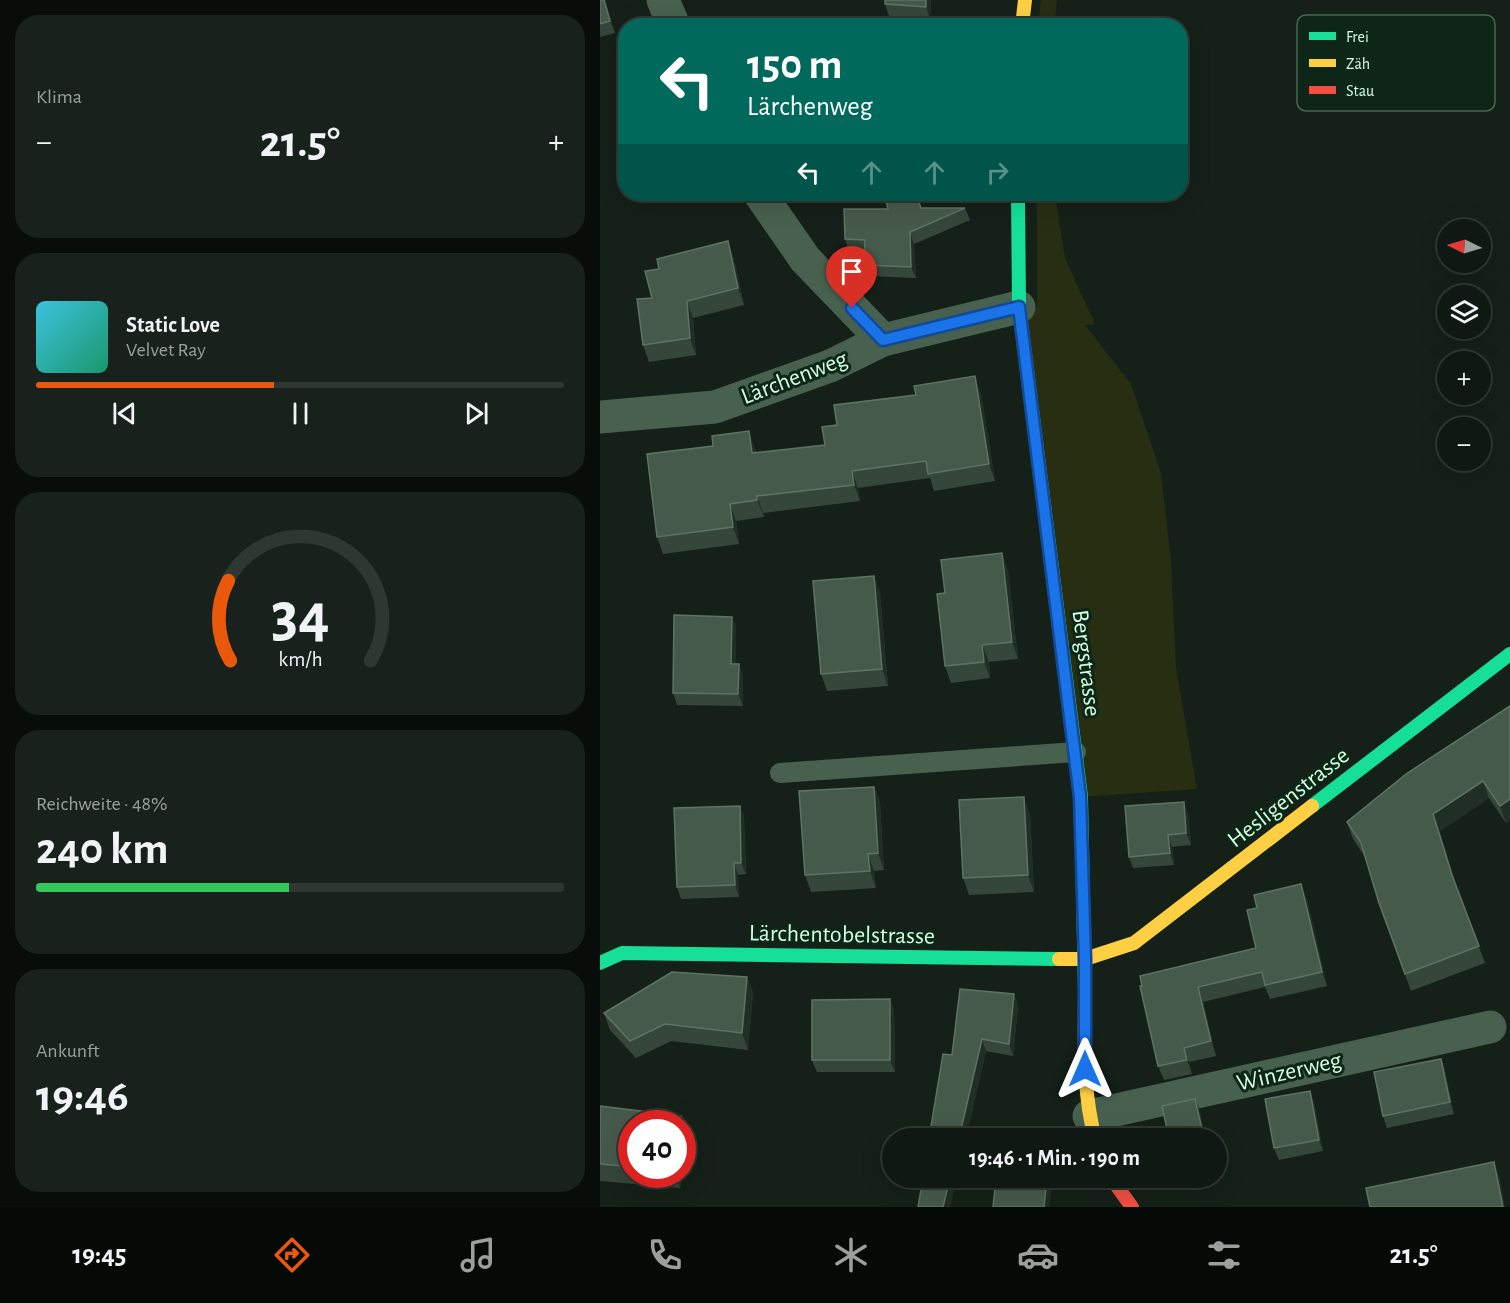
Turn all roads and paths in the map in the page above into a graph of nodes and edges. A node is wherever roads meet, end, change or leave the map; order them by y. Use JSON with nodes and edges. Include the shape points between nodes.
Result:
{"nodes":[{"id":1,"x":663,"y":0,"type":"edge"},
{"id":2,"x":1025,"y":0,"type":"edge"},
{"id":3,"x":671,"y":18,"type":"edge"},
{"id":4,"x":1023,"y":18,"type":"edge"},
{"id":5,"x":765,"y":201,"type":"edge"},
{"id":6,"x":1018,"y":201,"type":"edge"},
{"id":7,"x":1019,"y":307,"type":"junction"},
{"id":8,"x":883,"y":340,"type":"junction"},
{"id":9,"x":600,"y":417,"type":"edge"},
{"id":10,"x":1510,"y":654,"type":"edge"},
{"id":11,"x":1076,"y":752,"type":"junction"},
{"id":12,"x":780,"y":773,"type":"dead end"},
{"id":13,"x":1085,"y":959,"type":"junction"},
{"id":14,"x":600,"y":963,"type":"edge"},
{"id":15,"x":1490,"y":1027,"type":"dead end"},
{"id":16,"x":1092,"y":1127,"type":"edge"},
{"id":17,"x":1118,"y":1188,"type":"edge"},
{"id":18,"x":1132,"y":1207,"type":"edge"}],
"edges":[{"from":1,"to":3,"type":"street"},
{"from":2,"to":4,"type":"street"},
{"from":5,"to":8,"type":"street","via":[[805,259]]},
{"from":6,"to":7,"type":"street","name":"Bergstrasse"},
{"from":7,"to":8,"type":"street","name":"Lärchenweg"},
{"from":7,"to":11,"type":"street","name":"Bergstrasse"},
{"from":8,"to":9,"type":"street","name":"Lärchenweg","via":[[830,366],[715,407]]},
{"from":10,"to":13,"type":"street","name":"Hesligenstrasse","via":[[1134,943]]},
{"from":11,"to":12,"type":"lane"},
{"from":11,"to":13,"type":"street","name":"Bergstrasse"},
{"from":13,"to":14,"type":"street","name":"Lärchentobelstrasse","via":[[622,953]]},
{"from":13,"to":16,"type":"street","name":"Bergstrasse","via":[[1085,1069]]},
{"from":15,"to":16,"type":"street","name":"Winzerweg"},
{"from":17,"to":18,"type":"street"}]}
